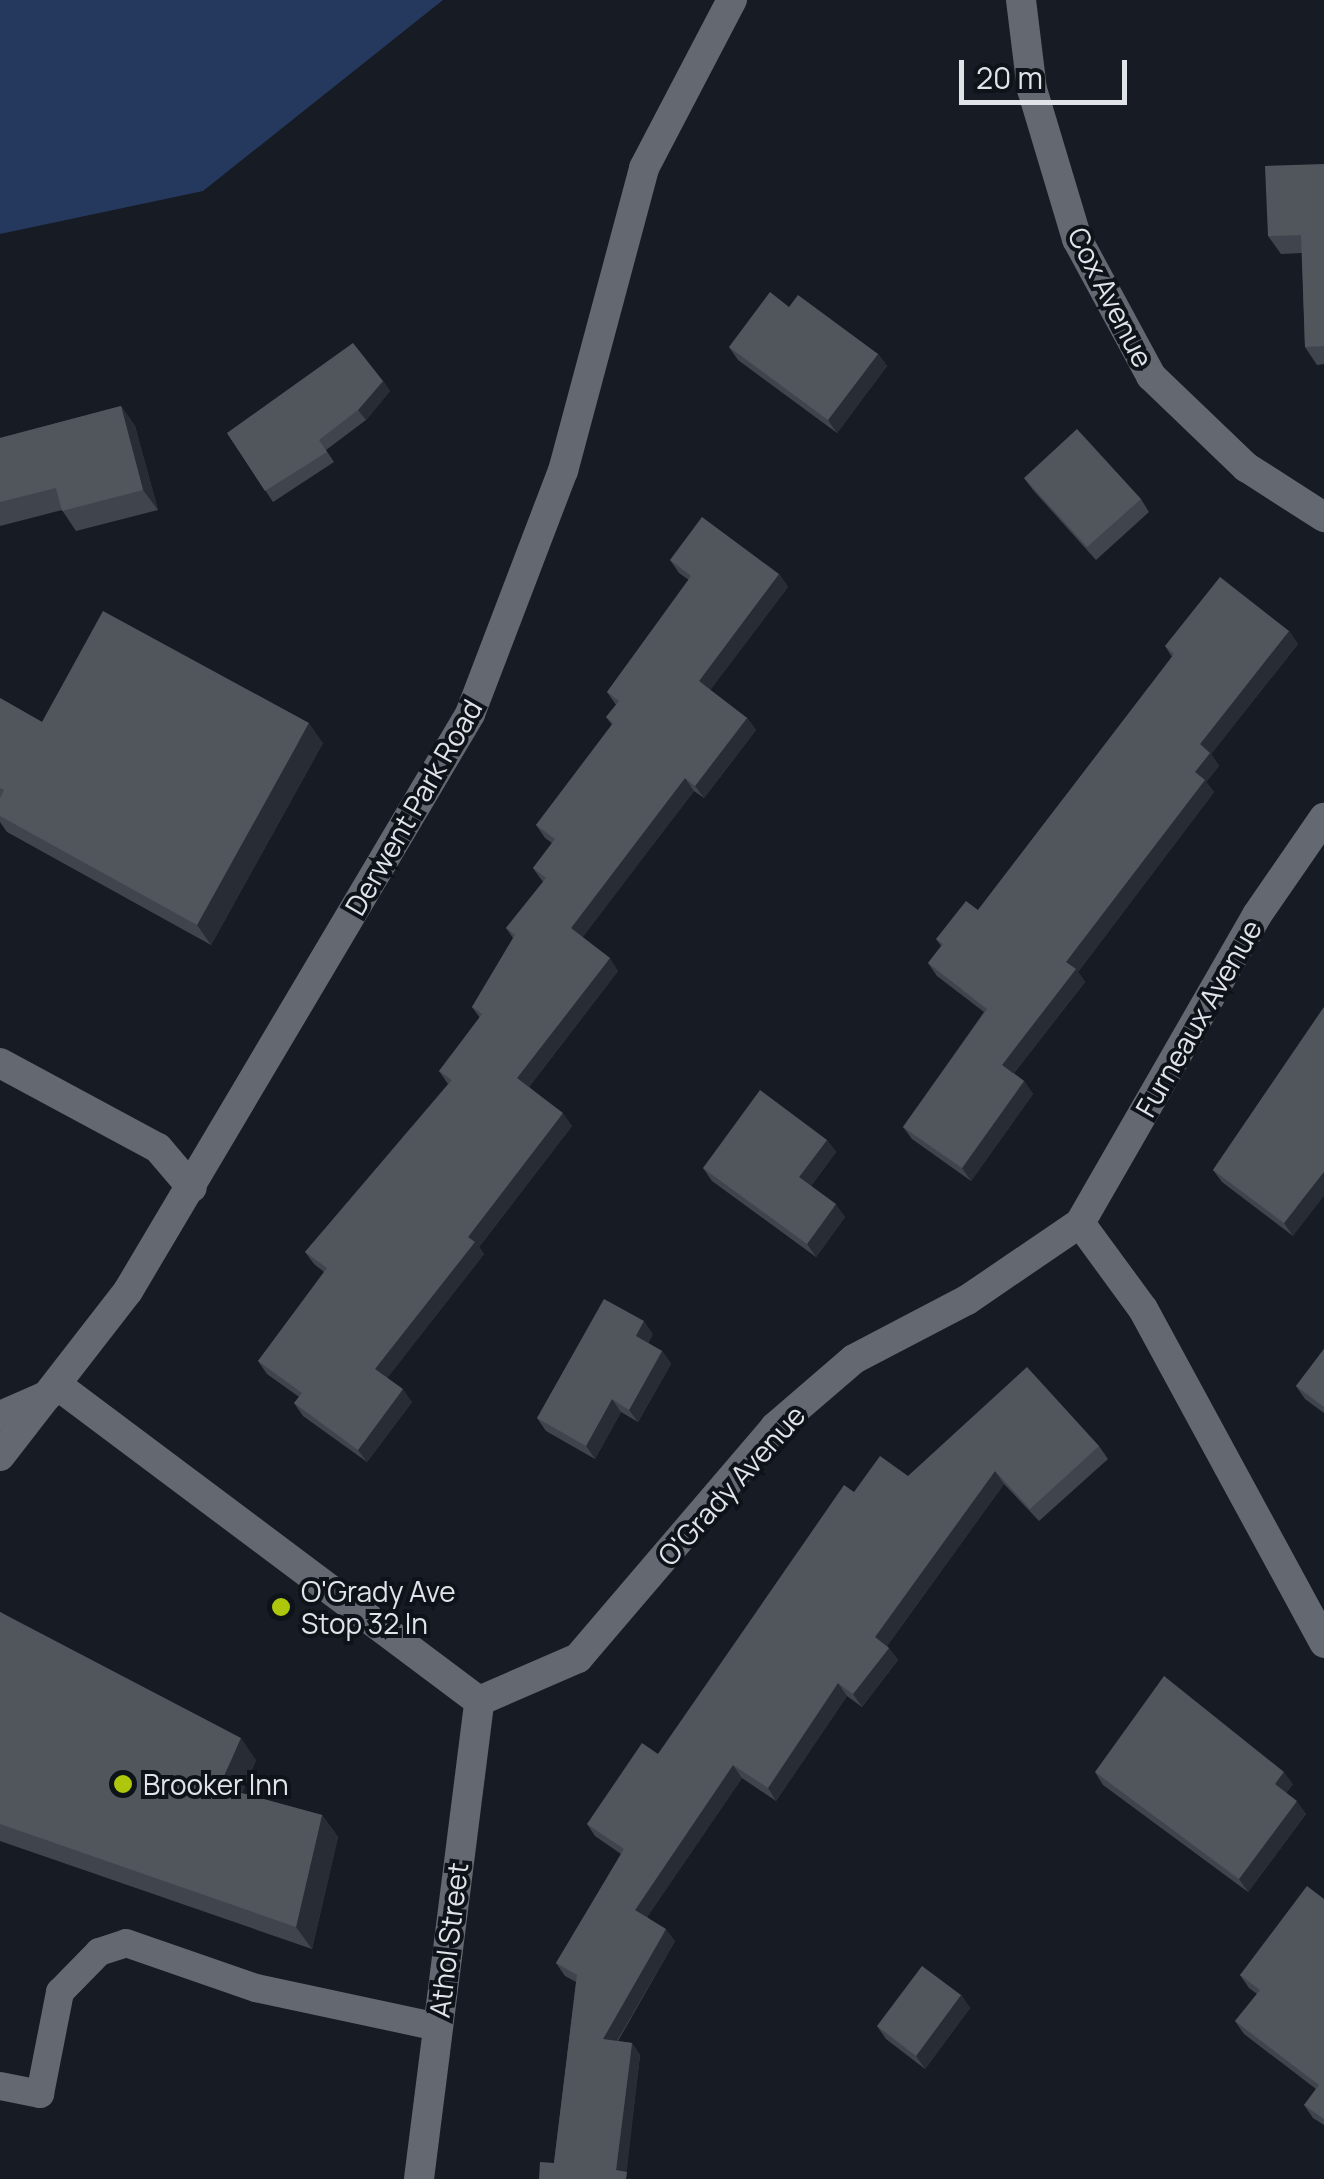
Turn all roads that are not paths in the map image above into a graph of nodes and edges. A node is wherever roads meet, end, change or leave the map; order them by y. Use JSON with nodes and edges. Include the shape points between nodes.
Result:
{"nodes":[{"id":1,"x":732,"y":0,"type":"edge"},
{"id":2,"x":1021,"y":0,"type":"edge"},
{"id":3,"x":1324,"y":517,"type":"edge"},
{"id":4,"x":1324,"y":818,"type":"edge"},
{"id":5,"x":0,"y":1063,"type":"edge"},
{"id":6,"x":192,"y":1188,"type":"junction"},
{"id":7,"x":1080,"y":1223,"type":"junction"},
{"id":8,"x":52,"y":1390,"type":"junction"},
{"id":9,"x":7,"y":1436,"type":"edge"},
{"id":10,"x":0,"y":1470,"type":"edge"},
{"id":11,"x":1324,"y":1643,"type":"edge"},
{"id":12,"x":479,"y":1701,"type":"junction"},
{"id":13,"x":438,"y":2028,"type":"junction"},
{"id":14,"x":0,"y":2086,"type":"edge"},
{"id":15,"x":419,"y":2179,"type":"edge"}],
"edges":[{"from":1,"to":6,"type":"street","name":"Derwent Park Road","via":[[644,168],[564,471],[470,714]]},
{"from":2,"to":3,"type":"street","name":"Cox Avenue","via":[[1032,89],[1077,239],[1151,376],[1246,467]]},
{"from":4,"to":7,"type":"street","name":"Furneaux Avenue","via":[[1257,915]]},
{"from":5,"to":6,"type":"street","via":[[158,1148]]},
{"from":6,"to":8,"type":"street","name":"Derwent Park Road"},
{"from":7,"to":11,"type":"street","via":[[1143,1309]]},
{"from":7,"to":12,"type":"street","name":"O'Grady Avenue","via":[[967,1300],[854,1359],[775,1427],[578,1658]]},
{"from":8,"to":9,"type":"street"},
{"from":8,"to":12,"type":"street"},
{"from":9,"to":10,"type":"street"},
{"from":12,"to":13,"type":"street","name":"Athol Street"},
{"from":13,"to":14,"type":"lane","via":[[256,1988],[126,1943],[98,1952],[60,1992],[40,2094]]},
{"from":13,"to":15,"type":"street","name":"Athol Street"}]}
